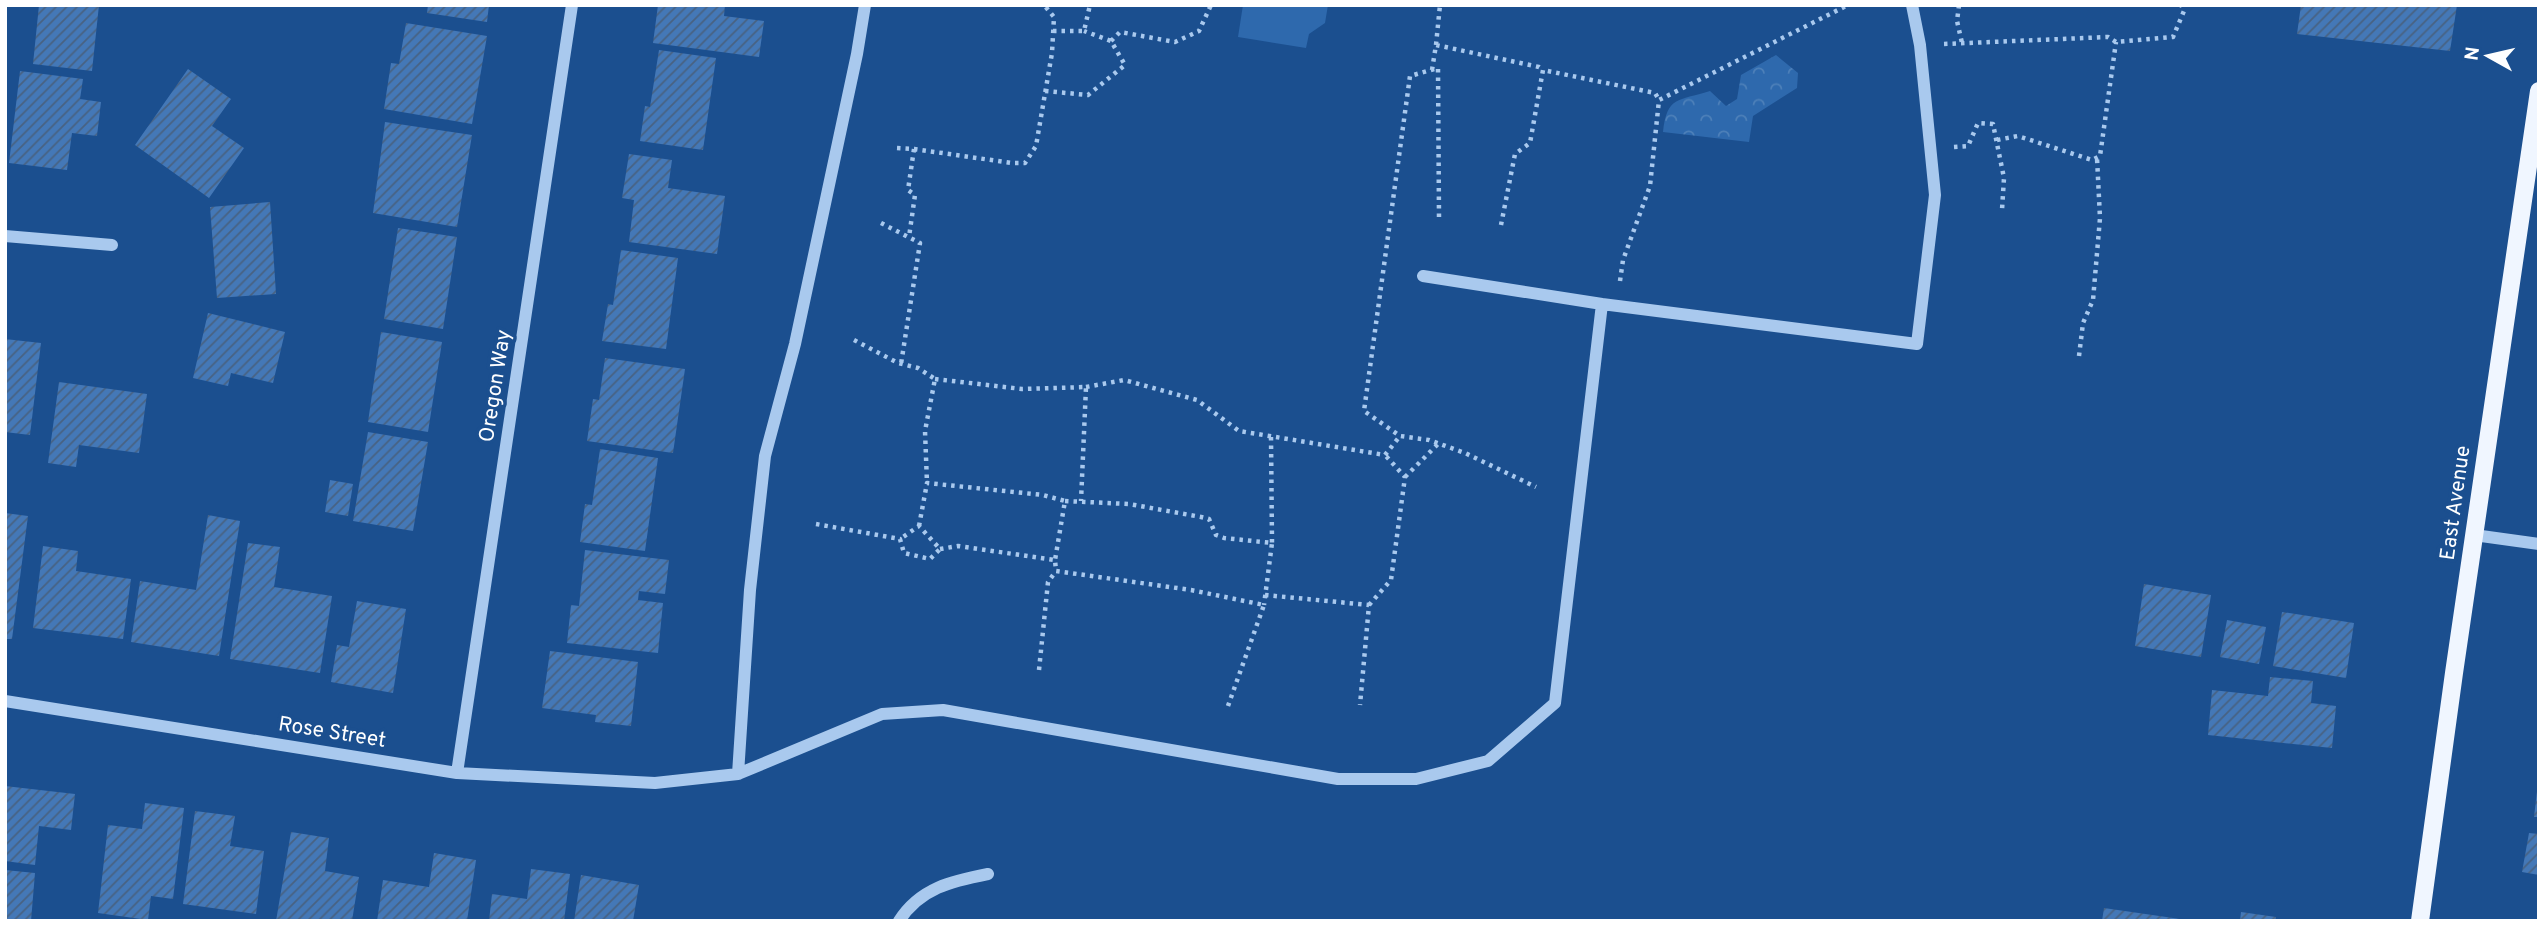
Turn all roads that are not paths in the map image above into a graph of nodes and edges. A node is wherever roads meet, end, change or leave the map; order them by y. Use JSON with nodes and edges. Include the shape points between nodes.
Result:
{"nodes":[{"id":1,"x":572,"y":5,"type":"edge"},
{"id":2,"x":865,"y":5,"type":"edge"},
{"id":3,"x":1912,"y":5,"type":"edge"},
{"id":4,"x":2539,"y":91,"type":"edge"},
{"id":5,"x":5,"y":236,"type":"edge"},
{"id":6,"x":112,"y":245,"type":"dead end"},
{"id":7,"x":1423,"y":276,"type":"dead end"},
{"id":8,"x":1602,"y":304,"type":"junction"},
{"id":9,"x":2474,"y":535,"type":"junction"},
{"id":10,"x":2539,"y":544,"type":"edge"},
{"id":11,"x":5,"y":701,"type":"edge"},
{"id":12,"x":457,"y":773,"type":"junction"},
{"id":13,"x":738,"y":775,"type":"junction"},
{"id":14,"x":988,"y":874,"type":"dead end"},
{"id":15,"x":899,"y":921,"type":"edge"},
{"id":16,"x":2420,"y":921,"type":"edge"}],
"edges":[{"from":1,"to":12,"type":"street","name":"Oregon Way"},
{"from":2,"to":13,"type":"street","via":[[795,344],[765,456],[750,590]]},
{"from":3,"to":8,"type":"street","via":[[1935,195],[1917,344]]},
{"from":4,"to":9,"type":"main road","name":"East Avenue"},
{"from":5,"to":6,"type":"street"},
{"from":7,"to":8,"type":"street"},
{"from":8,"to":13,"type":"street","name":"Rose Street","via":[[1555,703],[1488,761],[1416,779],[1339,779],[943,710],[882,713]]},
{"from":9,"to":10,"type":"street"},
{"from":9,"to":16,"type":"main road","name":"East Avenue"},
{"from":11,"to":12,"type":"street","name":"Rose Street"},
{"from":12,"to":13,"type":"street","name":"Rose Street","via":[[655,783]]},
{"from":14,"to":15,"type":"street","via":[[935,888],[909,905]]}]}
